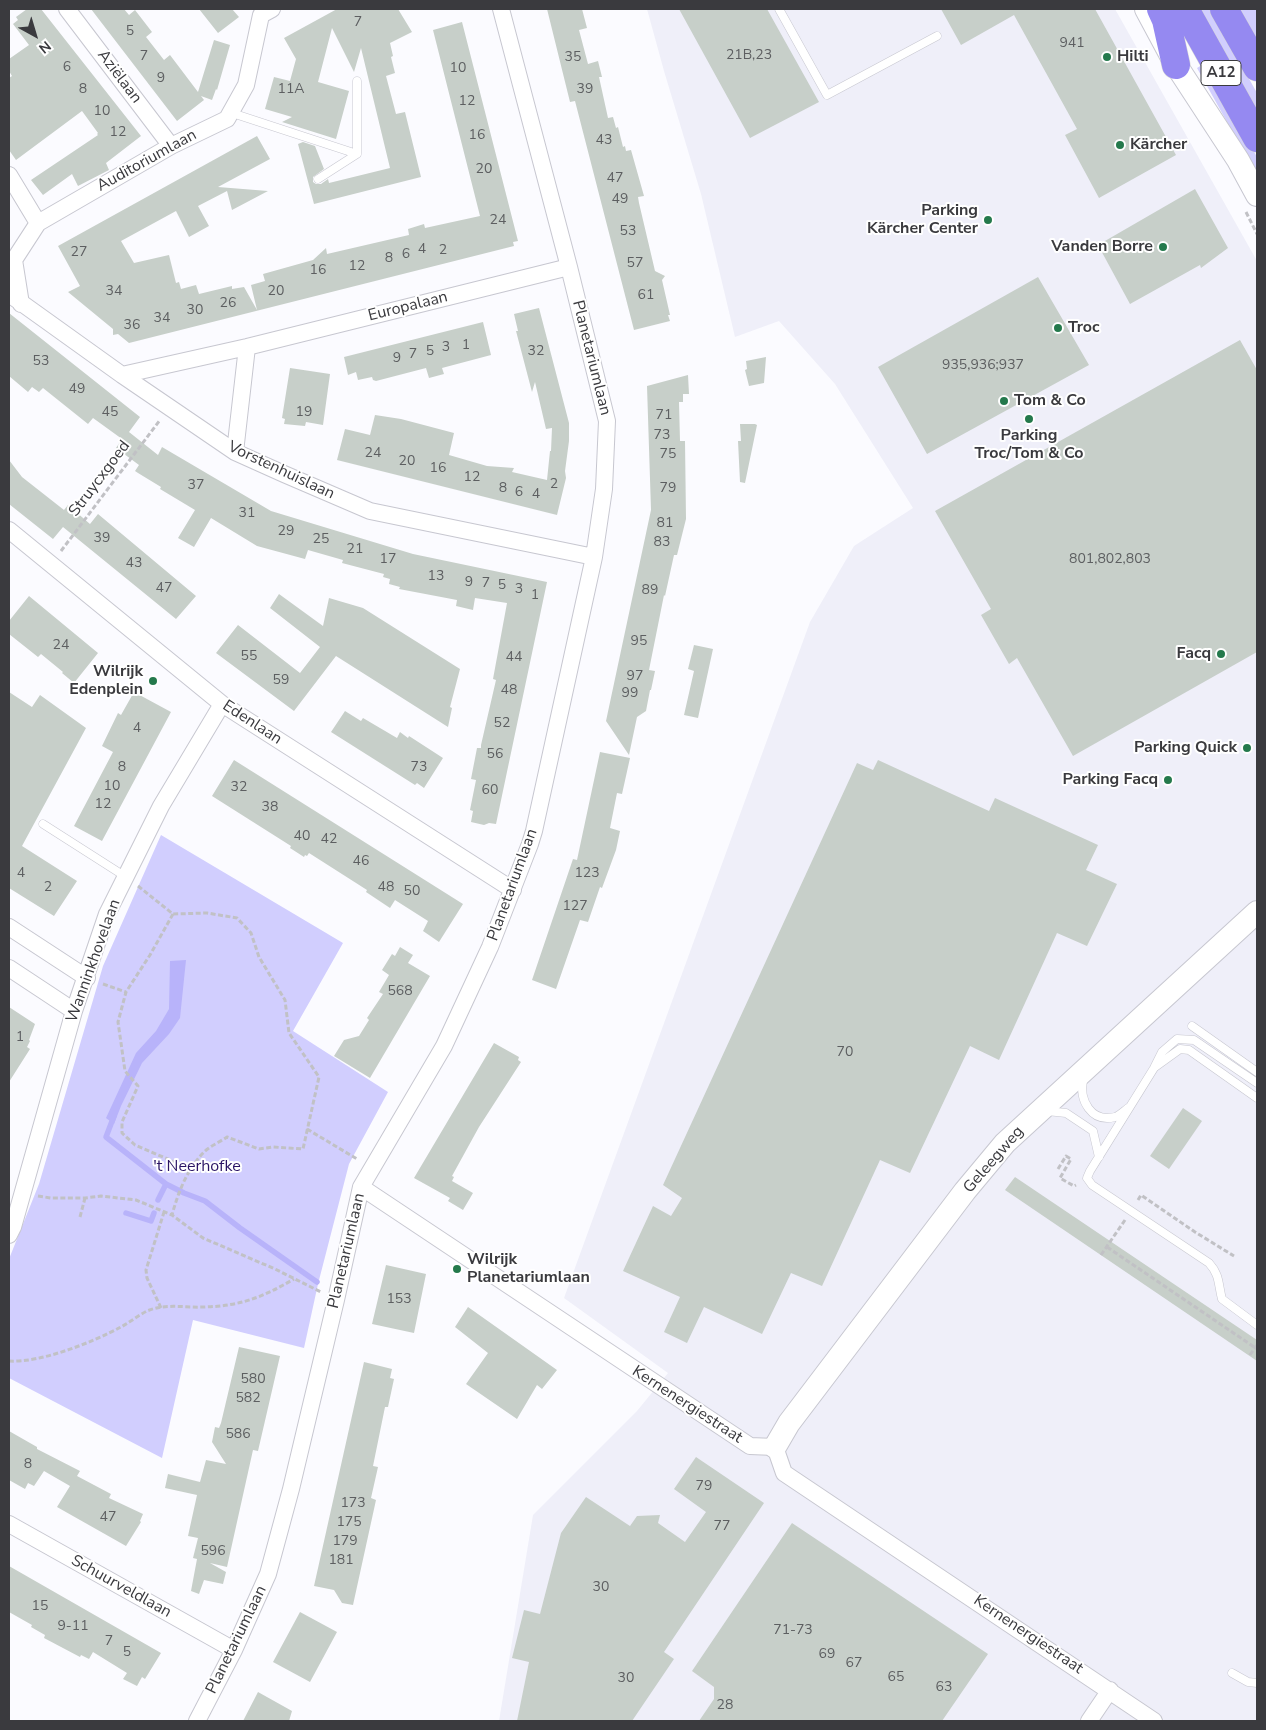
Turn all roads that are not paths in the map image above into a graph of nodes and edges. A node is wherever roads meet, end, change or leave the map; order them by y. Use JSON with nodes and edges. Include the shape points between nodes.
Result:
{"nodes":[{"id":1,"x":67,"y":9,"type":"edge"},
{"id":2,"x":501,"y":9,"type":"edge"},
{"id":3,"x":779,"y":9,"type":"edge"},
{"id":4,"x":1146,"y":9,"type":"edge"},
{"id":5,"x":1161,"y":9,"type":"edge"},
{"id":6,"x":1185,"y":9,"type":"edge"},
{"id":7,"x":1224,"y":9,"type":"edge"},
{"id":8,"x":263,"y":11,"type":"edge"},
{"id":9,"x":937,"y":36,"type":"dead end"},
{"id":10,"x":1176,"y":65,"type":"junction"},
{"id":11,"x":1257,"y":68,"type":"edge"},
{"id":12,"x":357,"y":81,"type":"dead end"},
{"id":13,"x":232,"y":112,"type":"junction"},
{"id":14,"x":1257,"y":138,"type":"edge"},
{"id":15,"x":171,"y":146,"type":"junction"},
{"id":16,"x":357,"y":154,"type":"junction"},
{"id":17,"x":9,"y":175,"type":"edge"},
{"id":18,"x":318,"y":179,"type":"dead end"},
{"id":19,"x":1257,"y":195,"type":"edge"},
{"id":20,"x":38,"y":223,"type":"junction"},
{"id":21,"x":569,"y":267,"type":"junction"},
{"id":22,"x":15,"y":299,"type":"edge"},
{"id":23,"x":247,"y":347,"type":"junction"},
{"id":24,"x":122,"y":375,"type":"junction"},
{"id":25,"x":235,"y":452,"type":"junction"},
{"id":26,"x":11,"y":538,"type":"edge"},
{"id":27,"x":594,"y":557,"type":"junction"},
{"id":28,"x":222,"y":704,"type":"junction"},
{"id":29,"x":43,"y":824,"type":"dead end"},
{"id":30,"x":126,"y":877,"type":"junction"},
{"id":31,"x":513,"y":890,"type":"junction"},
{"id":32,"x":1257,"y":912,"type":"edge"},
{"id":33,"x":9,"y":927,"type":"edge"},
{"id":34,"x":9,"y":968,"type":"edge"},
{"id":35,"x":87,"y":978,"type":"junction"},
{"id":36,"x":74,"y":1011,"type":"junction"},
{"id":37,"x":1192,"y":1026,"type":"dead end"},
{"id":38,"x":1154,"y":1068,"type":"junction"},
{"id":39,"x":1084,"y":1070,"type":"junction"},
{"id":40,"x":1257,"y":1072,"type":"edge"},
{"id":41,"x":1257,"y":1083,"type":"edge"},
{"id":42,"x":1257,"y":1098,"type":"edge"},
{"id":43,"x":1131,"y":1105,"type":"junction"},
{"id":44,"x":1040,"y":1110,"type":"junction"},
{"id":45,"x":1099,"y":1157,"type":"junction"},
{"id":46,"x":360,"y":1187,"type":"junction"},
{"id":47,"x":10,"y":1229,"type":"edge"},
{"id":48,"x":1257,"y":1325,"type":"edge"},
{"id":49,"x":775,"y":1447,"type":"junction"},
{"id":50,"x":9,"y":1524,"type":"edge"},
{"id":51,"x":234,"y":1650,"type":"junction"},
{"id":52,"x":1232,"y":1672,"type":"dead end"},
{"id":53,"x":1257,"y":1683,"type":"edge"},
{"id":54,"x":1110,"y":1690,"type":"junction"},
{"id":55,"x":197,"y":1721,"type":"edge"},
{"id":56,"x":1089,"y":1721,"type":"edge"},
{"id":57,"x":1154,"y":1721,"type":"edge"}],
"edges":[{"from":1,"to":15,"type":"street","name":"Aziëlaan"},
{"from":2,"to":21,"type":"street","name":"Planetariumlaan"},
{"from":3,"to":9,"type":"lane","via":[[827,95]]},
{"from":4,"to":10,"type":"street"},
{"from":5,"to":10,"type":"highway"},
{"from":6,"to":14,"type":"highway","number":"A12"},
{"from":7,"to":11,"type":"highway","number":"A12"},
{"from":8,"to":13,"type":"street","name":"Auditoriumlaan","via":[[246,85]]},
{"from":10,"to":19,"type":"street"},
{"from":12,"to":16,"type":"lane"},
{"from":13,"to":15,"type":"street","name":"Auditoriumlaan","via":[[227,119]]},
{"from":13,"to":16,"type":"lane"},
{"from":15,"to":20,"type":"street","name":"Auditoriumlaan"},
{"from":16,"to":18,"type":"lane"},
{"from":17,"to":20,"type":"street"},
{"from":20,"to":22,"type":"street","name":"Auditoriumlaan","via":[[14,260]]},
{"from":21,"to":23,"type":"street","name":"Europalaan"},
{"from":21,"to":27,"type":"street","name":"Planetariumlaan","via":[[607,421],[604,489]]},
{"from":22,"to":24,"type":"street","name":"Vorstenhuislaan"},
{"from":23,"to":24,"type":"street","name":"Europalaan"},
{"from":23,"to":25,"type":"street"},
{"from":24,"to":25,"type":"street","name":"Vorstenhuislaan"},
{"from":25,"to":27,"type":"street","name":"Vorstenhuislaan","via":[[370,511]]},
{"from":26,"to":28,"type":"street","name":"Edenlaan","via":[[51,564]]},
{"from":27,"to":31,"type":"street","name":"Planetariumlaan","via":[[534,831]]},
{"from":28,"to":30,"type":"street","name":"Wanninkhovelaan","via":[[160,806]]},
{"from":28,"to":31,"type":"street","name":"Edenlaan"},
{"from":29,"to":30,"type":"lane"},
{"from":30,"to":35,"type":"street","name":"Wanninkhovelaan","via":[[108,914]]},
{"from":31,"to":46,"type":"street","name":"Planetariumlaan","via":[[444,1046]]},
{"from":32,"to":39,"type":"street","name":"Geleegweg"},
{"from":33,"to":35,"type":"street"},
{"from":34,"to":36,"type":"street"},
{"from":35,"to":36,"type":"street","name":"Wanninkhovelaan"},
{"from":36,"to":47,"type":"street","name":"Wanninkhovelaan"},
{"from":37,"to":40,"type":"lane"},
{"from":38,"to":41,"type":"lane","via":[[1162,1052],[1177,1039],[1194,1040]]},
{"from":38,"to":42,"type":"lane","via":[[1180,1049],[1189,1050]]},
{"from":38,"to":43,"type":"lane"},
{"from":39,"to":43,"type":"lane","via":[[1081,1091],[1087,1108],[1099,1117],[1116,1117]]},
{"from":39,"to":44,"type":"street","name":"Geleegweg"},
{"from":43,"to":45,"type":"lane"},
{"from":44,"to":45,"type":"lane","via":[[1066,1113],[1093,1131]]},
{"from":44,"to":49,"type":"street","name":"Geleegweg","via":[[1005,1143],[965,1191],[789,1423]]},
{"from":45,"to":48,"type":"lane","via":[[1087,1178],[1092,1185],[1209,1263],[1219,1278],[1222,1299]]},
{"from":46,"to":49,"type":"street","name":"Kernenergiestraat","via":[[750,1446]]},
{"from":46,"to":51,"type":"street","name":"Planetariumlaan","via":[[291,1490],[268,1574]]},
{"from":49,"to":54,"type":"street","name":"Kernenergiestraat","via":[[784,1473]]},
{"from":50,"to":51,"type":"street","name":"Schuurveldlaan"},
{"from":51,"to":55,"type":"street","name":"Planetariumlaan"},
{"from":52,"to":53,"type":"lane","via":[[1248,1682]]},
{"from":54,"to":56,"type":"street"},
{"from":54,"to":57,"type":"street","name":"Kernenergiestraat"}]}
